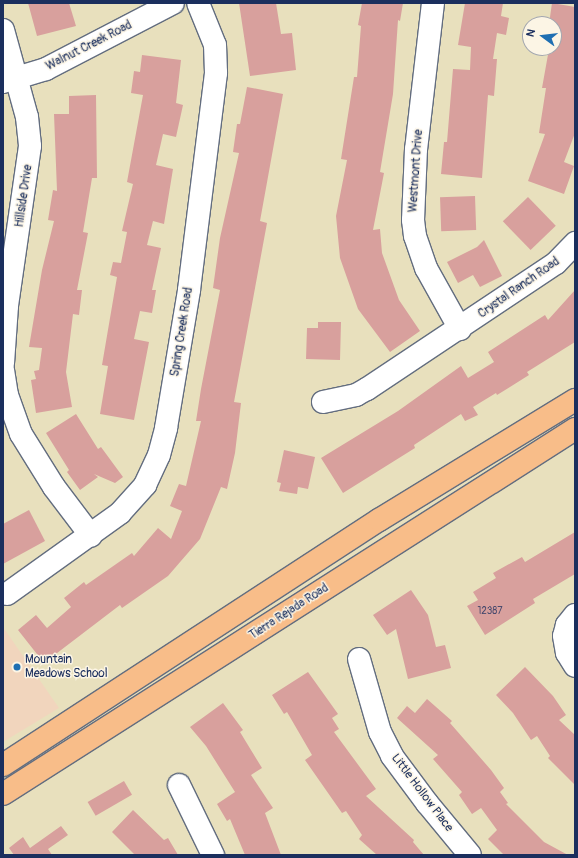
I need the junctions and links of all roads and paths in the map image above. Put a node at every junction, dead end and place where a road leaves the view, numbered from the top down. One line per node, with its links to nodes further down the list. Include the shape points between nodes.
1 (173, 3): 5 (street, Walnut Creek Road, via 46,68)
2 (198, 3): 13 (street, Spring Creek Road, via 215,45 216,73 189,290 166,428 159,455 133,500)
3 (433, 3): 7 (street, Westmont Drive, via 416,149 413,220 415,236 426,268)
4 (3, 30): 5 (street, Hillside Drive)
5 (9, 81): 8 (street, Hillside Drive, via 27,117 30,146 7,306)
6 (575, 243): 7 (street, Crystal Ranch Road, via 556,263)
7 (460, 329): 11 (street, via 368,389)
8 (3, 363)
9 (3, 370): 13 (street, via 9,402 21,434 54,487)
10 (575, 400): 18 (main road, via 379,520)
11 (324, 402)
12 (575, 429): 20 (main road, Tierra Rejada Road)
13 (91, 536): 14 (street, Spring Creek Road)
14 (7, 594)
15 (570, 623): 17 (street, via 564,647)
16 (359, 659): 22 (street, Little Hollow Place, via 380,732 392,756 427,804)
17 (575, 666)
18 (3, 765)
19 (179, 785): 21 (street)
20 (3, 794)
21 (213, 855)
22 (470, 855)

